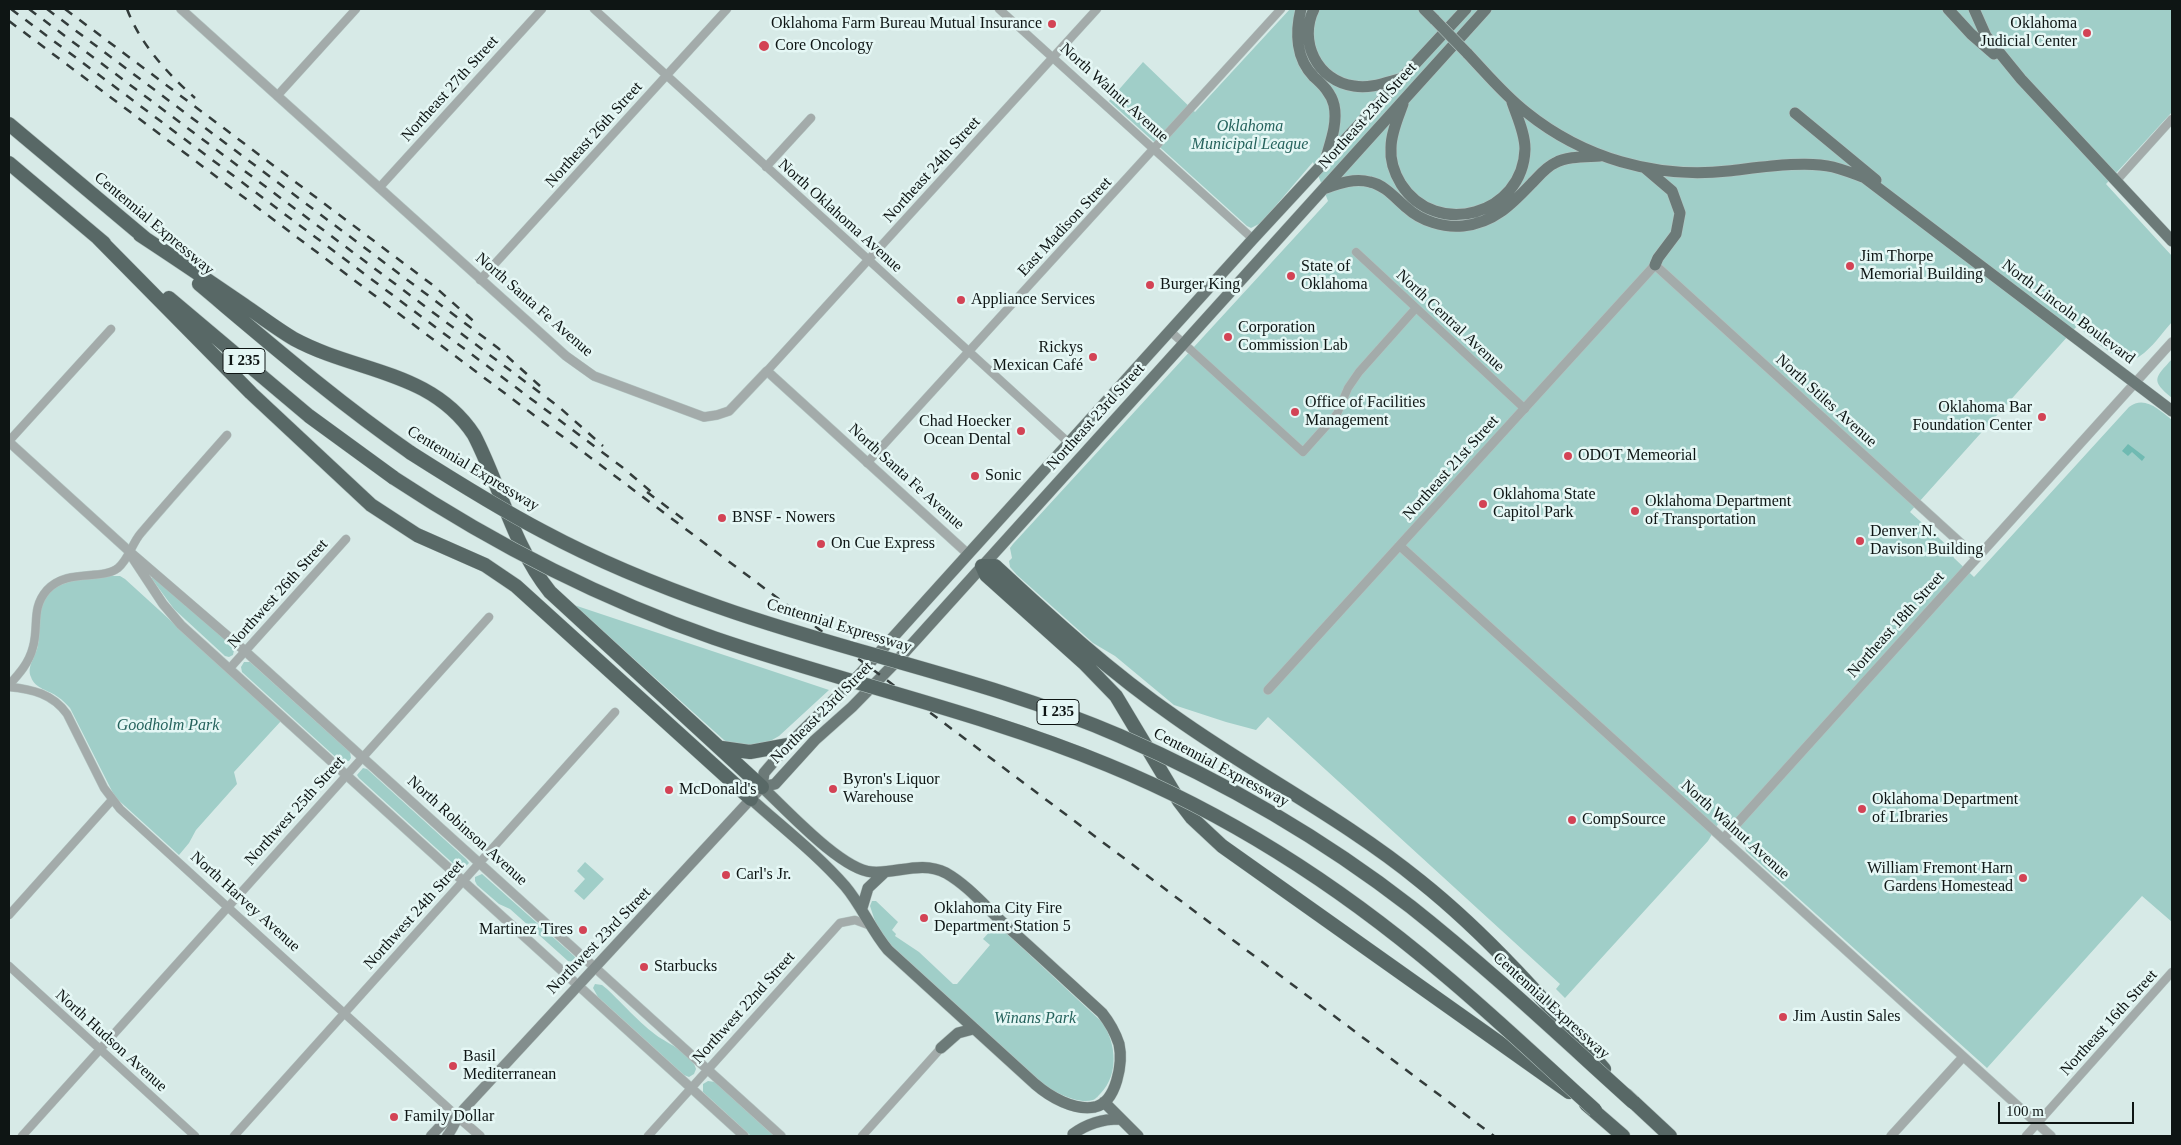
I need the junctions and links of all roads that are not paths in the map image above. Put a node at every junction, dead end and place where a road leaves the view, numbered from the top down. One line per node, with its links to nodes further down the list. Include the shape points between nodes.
1 (181, 9): 20 (street, North Santa Fe Avenue)
2 (356, 9): 20 (street)
3 (542, 9): 34 (street, Northeast 27th Street)
4 (594, 9): 17 (street, North Oklahoma Avenue)
5 (727, 9): 17 (street, Northeast 26th Street)
6 (999, 9): 16 (street, North Walnut Avenue)
7 (1097, 9): 16 (street, Northeast 24th Street)
8 (1281, 9): 27 (street, East Madison Street)
9 (1301, 9): 30 (main road, via 1297,33 1302,57 1334,103 1335,124)
10 (1314, 9): 18 (main road, via 1308,43 1314,58 1328,75 1346,84 1366,87)
11 (1424, 9): 22 (main road, North Lincoln Boulevard, bridge)
12 (1466, 9): 18 (main road, Northeast 23rd Street)
13 (1486, 9): 21 (main road, Northeast 23rd Street)
14 (1948, 9): 19 (main road)
15 (1974, 9): 19 (main road, via 1986,36)
16 (1052, 58): 27 (street, North Walnut Avenue); 42 (street, Northeast 24th Street)
17 (667, 76): 31 (street, North Oklahoma Avenue); 44 (street, Northeast 26th Street)
18 (1403, 78): 30 (main road, Northeast 23rd Street)
19 (2021, 78): 33 (main road)
20 (276, 96): 34 (street, North Santa Fe Avenue)
21 (1406, 98): 22 (main road, via 1391,148 1397,178 1423,206 1435,212 1461,215 1494,204 1503,198 1516,180 1525,149); 35 (main road, Northeast 23rd Street)
22 (1512, 100): 28 (main road, North Lincoln Boulevard, via 1550,130)
23 (1795, 113): 36 (main road, via 1871,174)
24 (811, 118): 31 (street)
25 (2172, 119): 33 (street)
26 (9, 124): 37 (highway, Centennial Expressway / I 235)
27 (1154, 150): 39 (street, North Walnut Avenue); 50 (street, East Madison Street)
28 (1602, 156): 32 (main road, North Lincoln Boulevard); 35 (main road, via 1554,163 1506,209 1485,221 1463,226 1440,224 1419,217 1386,190 1370,182 1354,181)
29 (9, 163): 38 (highway, I 235)
30 (1324, 163): 39 (main road, Northeast 23rd Street)
31 (766, 168): 42 (street, North Oklahoma Avenue)
32 (1645, 168): 36 (main road, North Lincoln Boulevard, via 1689,172 1832,166 1866,178); 43 (main road, via 1672,191 1680,212 1676,234)
33 (2116, 180): 40 (main road)
34 (378, 188): 44 (street, North Santa Fe Avenue)
35 (1324, 189): 49 (main road, Northeast 23rd Street)
36 (1903, 209): 52 (main road, North Lincoln Boulevard)
37 (140, 235): 72 (highway, via 293,338 332,356 419,385 449,405 477,440 516,534 541,580 566,608); 98 (highway, Centennial Expressway / I 235, bridge, via 361,419 474,493 545,533 619,568 721,608 1005,693 1069,716 1165,757 1248,799 1320,843 1408,906 1455,943)
38 (98, 238): 76 (highway, via 251,392 371,505 417,535 476,561 516,586); 99 (highway, I 235, bridge, via 309,416 394,478 474,529 523,555 585,586 714,638 1022,732 1111,766 1262,843 1381,924 1441,972)
39 (1253, 239): 47 (main road, Northeast 23rd Street)
40 (2172, 241)
41 (1356, 252): 45 (street, North Central Avenue)
42 (869, 260): 50 (street, North Oklahoma Avenue); 51 (street, Northeast 24th Street)
43 (1655, 265): 53 (street, Northeast 21st Street); 63 (street, North Stiles Avenue)
44 (480, 280): 51 (street, North Santa Fe Avenue, via 586,372 691,413 704,417 729,411)
45 (1416, 308): 49 (street, via 1358,372 1337,414 1303,452); 53 (street, North Central Avenue)
46 (111, 329): 56 (street)
47 (1170, 331): 49 (street); 57 (main road, Northeast 23rd Street)
48 (2172, 342): 52 (street, Northeast 18th Street)
49 (1184, 344): 64 (main road, Northeast 23rd Street)
50 (969, 352): 57 (street, North Oklahoma Avenue); 58 (street, East Madison Street)
51 (766, 371): 58 (street, North Santa Fe Avenue)
52 (2136, 383): 54 (main road, North Lincoln Boulevard); 63 (street, Northeast 18th Street)
53 (1525, 409): 60 (street, Northeast 21st Street)
54 (2172, 411)
55 (227, 436): 61 (street, via 139,535)
56 (9, 441): 61 (street, North Robinson Avenue)
57 (1069, 443): 62 (main road, Northeast 23rd Street)
58 (868, 464): 62 (street, North Santa Fe Avenue)
59 (346, 539): 66 (street, Northwest 26th Street)
60 (1400, 546): 69 (street, Northeast 21st Street); 78 (street, North Walnut Avenue)
61 (130, 552): 66 (street, North Robinson Avenue); 67 (street, North Robinson Avenue, via 163,604 181,625); 68 (street, via 113,570 62,579 48,589 36,609 35,641 30,656)
62 (968, 553): 64 (main road, North Santa Fe Avenue); 71 (main road, Northeast 23rd Street, via 858,676)
63 (1977, 558): 78 (street, Northeast 18th Street)
64 (982, 566): 75 (main road, Northeast 23rd Street, via 852,707 815,740 775,784); 98 (highway, bridge, via 995,566 1097,658 1175,718 1387,854 1483,938 1551,1008); 99 (highway, bridge, via 986,574 1116,696 1179,801 1222,846)
65 (489, 617): 73 (street, Northwest 25th Street)
66 (246, 651): 67 (street, Northwest 26th Street); 73 (street, North Robinson Avenue)
67 (230, 668): 74 (street, North Robinson Avenue)
68 (9, 686): 77 (street, North Harvey Avenue, via 38,692 59,703)
69 (1268, 690)
70 (615, 712): 79 (street, Northwest 24th Street)
71 (788, 745): 72 (highway, via 750,752); 75 (main road, Northeast 23rd Street, via 764,774)
72 (721, 748): 75 (highway)
73 (363, 757): 74 (street, Northwest 25th Street); 79 (street, North Robinson Avenue)
74 (347, 775): 81 (street, North Robinson Avenue); 82 (street, Northwest 25th Street)
75 (762, 787): 76 (main road, Northwest 23rd Street); 80 (main road, via 843,860 857,869)
76 (751, 798): 83 (main road, via 828,869); 87 (main road, Northwest 23rd Street)
77 (112, 800): 82 (street, North Harvey Avenue); 84 (street)
78 (1723, 839): 94 (street, North Walnut Avenue)
79 (480, 863): 81 (street, Northwest 24th Street); 87 (street, North Robinson Avenue)
80 (885, 872): 83 (main road, via 868,888); 97 (main road, via 927,868 944,872 957,880 1102,1013 1111,1024 1119,1046 1118,1079)
81 (464, 880): 89 (street, North Robinson Avenue); 90 (street, Northwest 24th Street)
82 (228, 907): 90 (street, North Harvey Avenue); 93 (street, Northwest 25th Street)
83 (862, 908): 85 (main road)
84 (9, 915)
85 (871, 926): 91 (main road, via 888,950); 95 (street, Northwest 22nd Street, via 855,920 840,923)
86 (9, 966): 93 (street, North Hudson Avenue)
87 (594, 967): 89 (main road, Northwest 23rd Street); 95 (street, North Robinson Avenue)
88 (2172, 972): 102 (street, Northeast 16th Street)
89 (578, 984): 96 (street, North Robinson Avenue); 100 (main road, Northwest 23rd Street)
90 (344, 1014): 100 (street, North Harvey Avenue); 106 (street, Northwest 24th Street)
91 (973, 1029): 92 (main road, via 958,1033); 97 (main road, via 1047,1094 1084,1108)
92 (941, 1048): 113 (street)
93 (100, 1049): 104 (street, Northwest 25th Street); 105 (street, North Hudson Avenue)
94 (1963, 1057): 102 (street, North Walnut Avenue); 117 (street)
95 (708, 1070): 96 (street, Northwest 22nd Street); 112 (street, North Robinson Avenue)
96 (691, 1088): 110 (street, Northwest 22nd Street); 111 (street, North Robinson Avenue)
97 (1104, 1102): 101 (main road)
98 (1633, 1102): 116 (highway, Centennial Expressway / I 235)
99 (1595, 1110): 115 (highway, I 235)
100 (457, 1116): 107 (main road, Northwest 23rd Street, via 446,1120); 108 (main road, Northwest 23rd Street, via 455,1127); 109 (street, North Harvey Avenue)
101 (1120, 1119): 103 (main road, via 1091,1123); 114 (main road)
102 (2037, 1124): 118 (street, Northeast 16th Street); 119 (street, North Walnut Avenue)
103 (1072, 1135)
104 (22, 1136)
105 (195, 1136)
106 (234, 1136)
107 (431, 1136)
108 (447, 1136)
109 (480, 1136)
110 (648, 1136)
111 (744, 1136)
112 (781, 1136)
113 (862, 1136)
114 (1138, 1136)
115 (1623, 1136)
116 (1670, 1136)
117 (1891, 1136)
118 (2026, 1136)
119 (2051, 1136)

